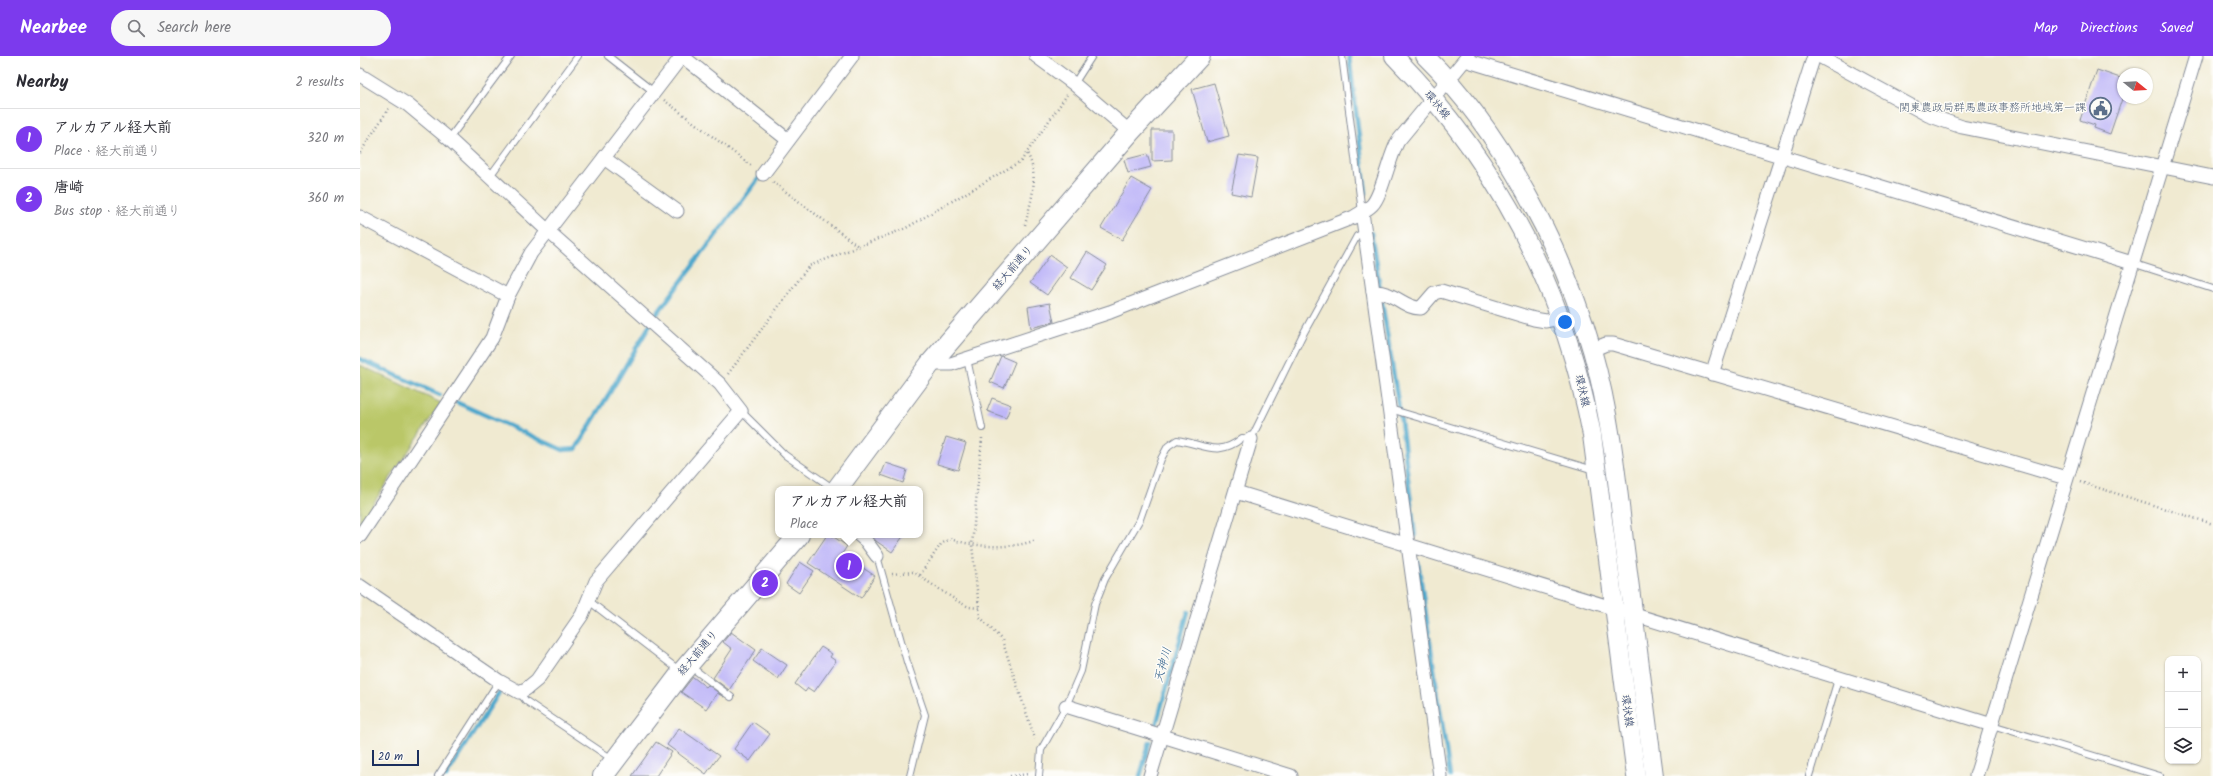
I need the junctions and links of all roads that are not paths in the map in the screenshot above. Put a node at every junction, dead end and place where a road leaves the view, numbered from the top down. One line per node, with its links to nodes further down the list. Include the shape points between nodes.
1 (511, 56): 22 (lane)
2 (578, 56): 28 (lane)
3 (608, 56): 19 (lane)
4 (682, 56): 19 (street); 23 (street)
5 (852, 56): 23 (street)
6 (1036, 56): 18 (street)
7 (1092, 56): 18 (lane)
8 (1342, 56): 31 (lane)
9 (1394, 56): 20 (street, 環状線)
10 (1425, 56): 17 (street, 環状線)
11 (1814, 56): 25 (street)
12 (1819, 56): 26 (street, via 1928,114 1962,127)
13 (1196, 57): 21 (main road, 経大前通り)
14 (2192, 57): 26 (street)
15 (1466, 58): 17 (street); 25 (street)
16 (360, 75): 22 (street, via 408,105)
17 (1447, 80): 20 (street); 40 (street, 環状線, via 1493,140 1536,213 1556,254)
18 (1074, 84): 21 (street)
19 (654, 92): 24 (street)
20 (1433, 98): 31 (street, via 1398,141 1391,153 1378,196 1372,205); 39 (street, 環状線, via 1476,152 1499,189 1536,256)
21 (1130, 132): 42 (main road, 経大前通り)
22 (449, 139): 28 (street)
23 (788, 140): 27 (street)
24 (604, 158): 30 (street); 33 (street)
25 (1782, 158): 35 (street); 43 (street)
26 (2162, 167): 29 (street); 35 (street)
27 (763, 174)
28 (490, 176): 33 (street)
29 (2213, 177)
30 (677, 211)
31 (1362, 212): 34 (street); 41 (street, via 1110,312)
32 (360, 217): 38 (street)
33 (547, 230): 38 (street); 45 (street, via 720,384)
34 (1364, 233): 37 (street); 47 (lane, via 1357,236 1302,336)
35 (2132, 263): 36 (lane); 49 (street)
36 (2213, 289)
37 (1373, 292): 39 (street, via 1385,292 1415,308 1421,308 1434,293 1441,291 1534,319); 44 (street)
38 (508, 296): 53 (street, via 492,338)
39 (1562, 318): 48 (street, 環状線, via 1585,398)
40 (1592, 350): 43 (street, via 1613,344); 61 (street, 環状線, via 1616,476)
41 (967, 359): 42 (street, via 943,365); 46 (lane)
42 (930, 364): 51 (main road, 経大前通り)
43 (1712, 374): 49 (street)
44 (1388, 408): 48 (lane); 56 (street)
45 (741, 411): 50 (lane, via 785,455); 59 (street, via 596,581 590,591)
46 (982, 428)
47 (1251, 439): 52 (street); 67 (lane, via 1242,438 1228,448 1217,450 1177,440 1168,446 1154,473 1140,519 1105,579 1095,604 1081,671)
48 (1597, 471): 60 (street, 環状線)
49 (2066, 478): 68 (street)
50 (830, 486)
51 (839, 486)
52 (1236, 492): 56 (street); 69 (street)
53 (360, 536)
54 (796, 538): 62 (main road, 経大前通り)
55 (862, 538): 57 (street)
56 (1408, 546): 60 (street); 76 (street)
57 (877, 556): 73 (lane, via 925,715)
58 (360, 586): 64 (street)
59 (589, 601): 62 (lane); 65 (street, via 537,680)
60 (1613, 610): 61 (street); 77 (street, 環状線)
61 (1634, 616): 63 (street); 78 (street, 環状線)
62 (685, 669): 66 (lane); 70 (main road, 経大前通り)
63 (1838, 676): 68 (street); 79 (lane)
64 (499, 681): 65 (street); 72 (lane)
65 (519, 692): 70 (lane, via 526,701)
66 (731, 697)
67 (1066, 706): 69 (street); 71 (lane, via 1041,750)
68 (1992, 725): 80 (street); 81 (lane)
69 (1162, 736): 74 (street); 75 (street)
70 (609, 768)
71 (1039, 774)
72 (438, 776)
73 (910, 776)
74 (1150, 776)
75 (1291, 776)
76 (1440, 776)
77 (1636, 776)
78 (1654, 776)
79 (1809, 776)
80 (1976, 776)
81 (2160, 776)

